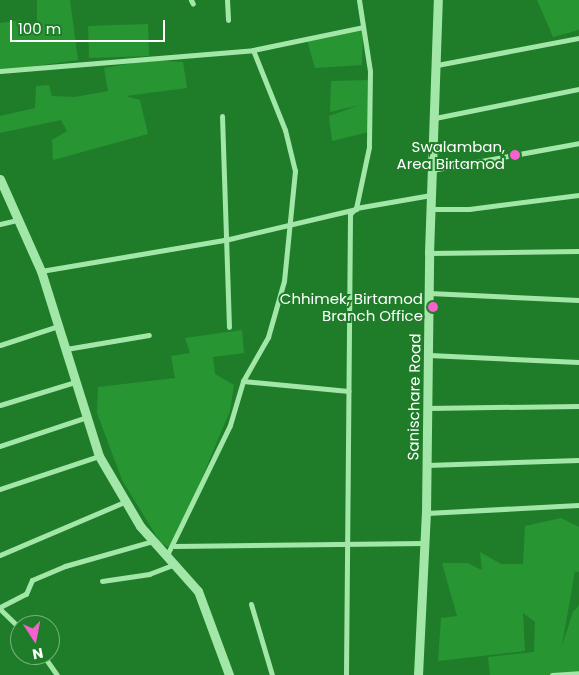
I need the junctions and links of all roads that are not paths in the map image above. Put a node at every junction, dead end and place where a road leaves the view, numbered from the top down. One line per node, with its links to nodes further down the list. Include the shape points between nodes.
1 (227, 0): 4 (street)
2 (359, 0): 5 (street)
3 (438, 0): 8 (street, Sanischare Road)
4 (228, 20)
5 (363, 27): 7 (street); 18 (street, via 370,70 369,147)
6 (579, 38): 8 (street)
7 (253, 50): 9 (street); 22 (street, via 292,157 293,208)
8 (437, 65): 12 (street, Sanischare Road)
9 (0, 71)
10 (579, 89): 12 (street)
11 (222, 116): 23 (street)
12 (435, 118): 14 (street, Sanischare Road)
13 (579, 144): 14 (street)
14 (431, 170): 17 (street, Sanischare Road)
15 (0, 180): 20 (street)
16 (579, 194): 19 (street, via 469,209)
17 (432, 195): 18 (street); 19 (street, Sanischare Road)
18 (356, 208): 22 (street); 38 (street, via 350,214)
19 (431, 209): 25 (street, Sanischare Road)
20 (17, 220): 21 (street); 26 (street)
21 (0, 224)
22 (287, 227): 23 (street); 36 (street, via 284,280 275,321)
23 (225, 240): 26 (street); 30 (street)
24 (579, 251): 25 (street)
25 (429, 253): 27 (street, Sanischare Road)
26 (41, 271): 29 (street)
27 (429, 293): 28 (street); 34 (street, Sanischare Road)
28 (579, 300)
29 (58, 326): 32 (street); 33 (street)
30 (229, 327)
31 (149, 335): 33 (street)
32 (0, 345)
33 (66, 349): 37 (street)
34 (429, 355): 35 (street); 41 (street, Sanischare Road)
35 (579, 362)
36 (243, 381): 38 (street); 54 (street, via 230,424)
37 (75, 382): 39 (street); 42 (street)
38 (349, 391): 53 (street)
39 (0, 405)
40 (579, 406): 41 (street)
41 (426, 408): 46 (street, Sanischare Road)
42 (84, 418): 43 (street); 44 (street)
43 (0, 446)
44 (99, 456): 47 (street); 48 (street)
45 (579, 460): 46 (street)
46 (427, 465): 50 (street, Sanischare Road)
47 (0, 489)
48 (124, 502): 51 (street); 55 (street)
49 (579, 505): 50 (street)
50 (426, 513): 52 (street, Sanischare Road)
51 (154, 541): 56 (street); 60 (street, via 64,566 32,580 26,594)
52 (424, 543): 53 (street); 66 (street, Sanischare Road)
53 (350, 545): 54 (street); 65 (street)
54 (174, 546): 56 (street)
55 (0, 555)
56 (167, 556): 57 (street)
57 (175, 564): 58 (street, via 150,574); 63 (street, via 206,604)
58 (102, 581)
59 (251, 604): 64 (street)
60 (0, 608): 61 (street)
61 (10, 618)
62 (579, 673): 67 (street)
63 (229, 675)
64 (272, 675)
65 (346, 675)
66 (418, 675)
67 (552, 675)

